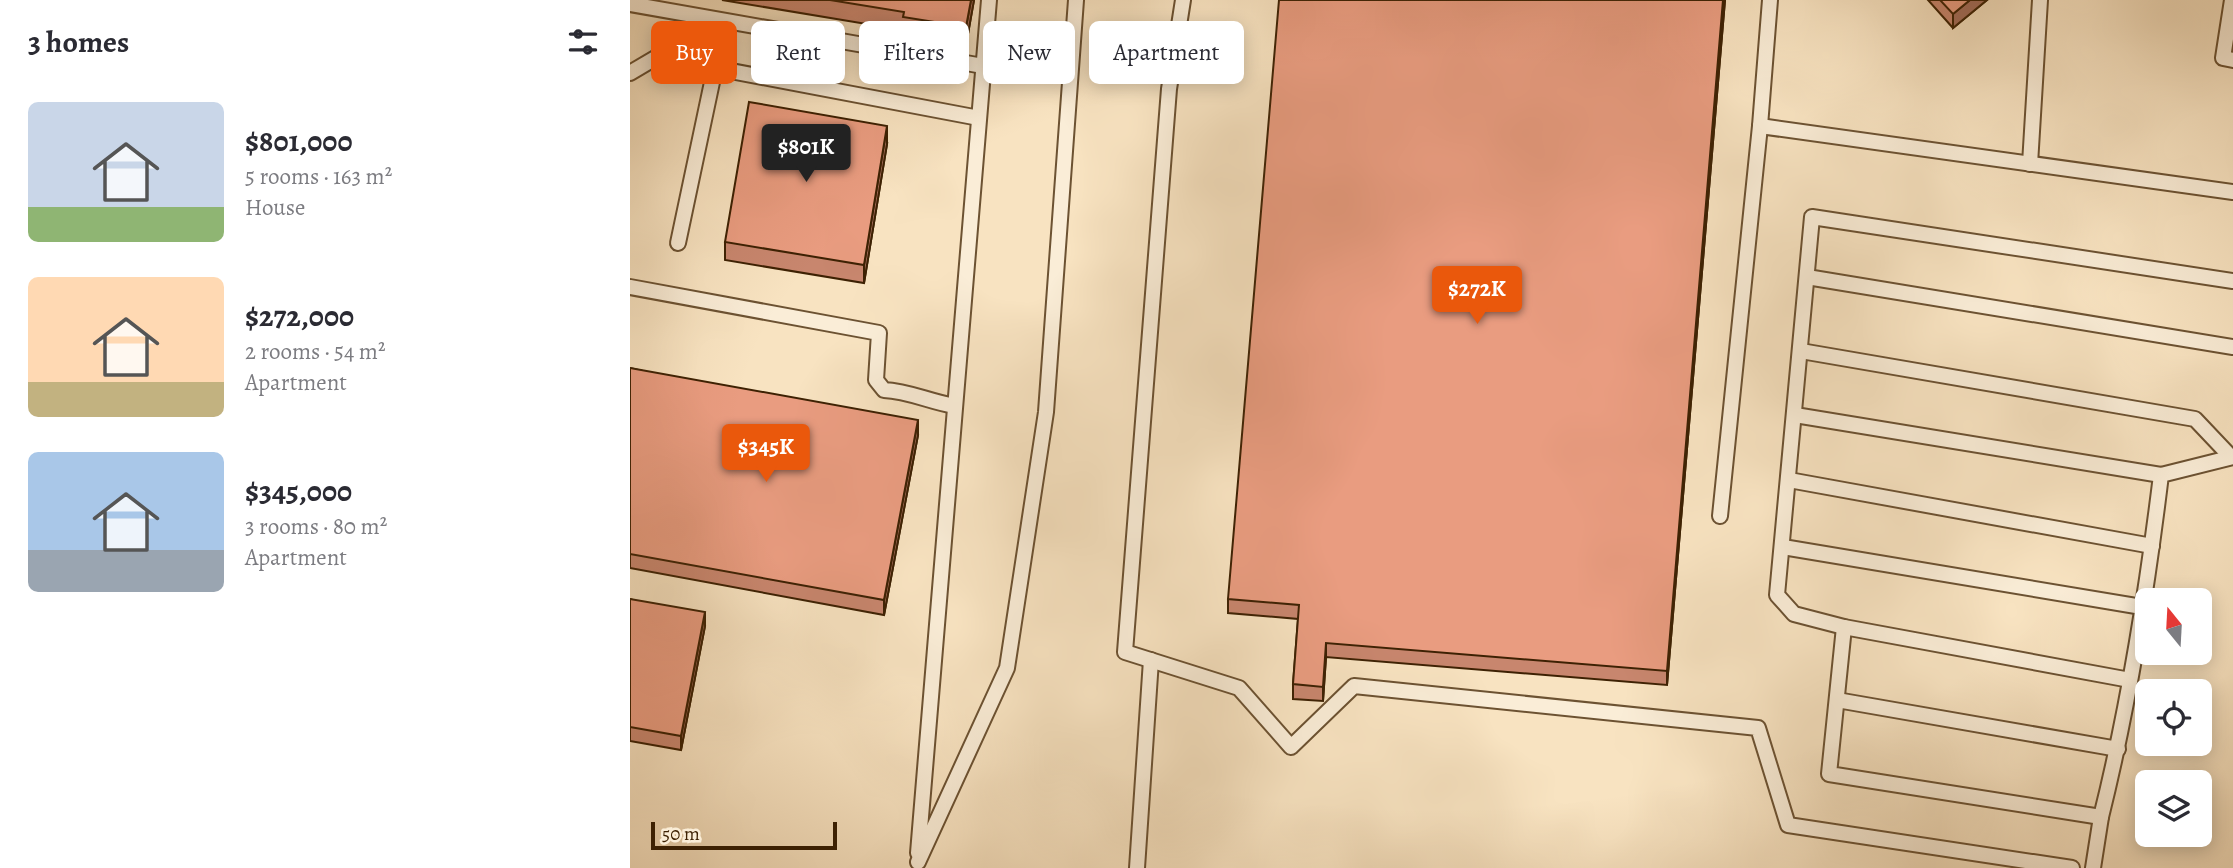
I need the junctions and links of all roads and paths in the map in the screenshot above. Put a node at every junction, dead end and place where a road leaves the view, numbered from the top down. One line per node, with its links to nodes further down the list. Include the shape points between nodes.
1 (989, 0): 8 (lane)
2 (1076, 0): 42 (lane, via 1046,412 1007,668)
3 (1183, 0): 37 (lane, via 1170,89 1125,653)
4 (1770, 0): 16 (lane)
5 (2040, 0): 17 (lane)
6 (2232, 0): 9 (lane, via 2223,58)
7 (630, 4): 11 (lane)
8 (987, 21)
9 (2233, 60)
10 (651, 61): 13 (lane)
11 (983, 66): 15 (lane)
12 (737, 72): 15 (lane)
13 (630, 73)
14 (712, 84): 19 (lane)
15 (979, 118): 25 (lane)
16 (1760, 126): 17 (lane); 30 (lane)
17 (2030, 164): 18 (lane)
18 (2233, 192)
19 (678, 243)
20 (1807, 277): 21 (lane, via 1812,217); 23 (lane); 24 (lane)
21 (2233, 281)
22 (630, 287): 25 (lane, via 879,333 876,380 884,390)
23 (2233, 347)
24 (1801, 351): 26 (lane); 27 (lane, via 2195,419)
25 (955, 406): 42 (lane)
26 (1795, 415): 28 (lane); 29 (lane)
27 (2232, 452): 28 (lane)
28 (2161, 475): 31 (lane)
29 (1789, 480): 31 (lane); 32 (lane)
30 (1720, 516)
31 (2152, 545): 33 (lane)
32 (1783, 547): 34 (lane); 35 (lane, via 1777,595 1794,614)
33 (2145, 588)
34 (2135, 606)
35 (1844, 628): 38 (lane); 39 (lane)
36 (2135, 650): 38 (lane)
37 (1151, 660): 43 (lane); 44 (lane, via 1240,688 1291,747 1354,686 1758,728 1788,825)
38 (2130, 680): 40 (lane)
39 (1837, 700): 40 (lane); 41 (lane, via 1829,774)
40 (2118, 749): 41 (lane)
41 (2101, 817): 45 (lane)
42 (917, 865)
43 (1137, 868)
44 (2072, 868)
45 (2093, 868)

